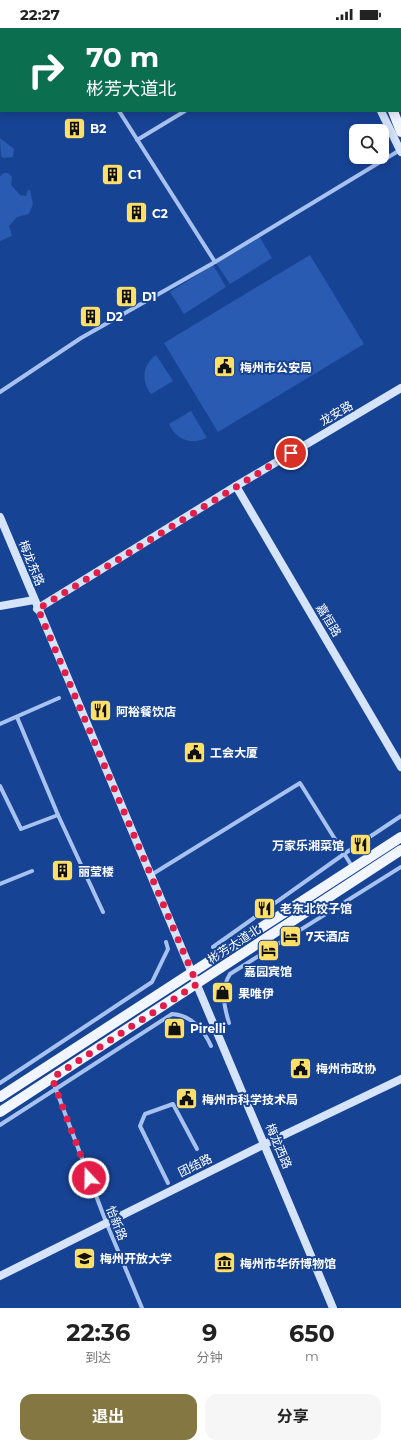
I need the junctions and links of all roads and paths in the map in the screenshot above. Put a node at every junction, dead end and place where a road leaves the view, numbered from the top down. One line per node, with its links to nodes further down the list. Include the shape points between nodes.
1 (120, 112): 6 (street)
2 (183, 112): 6 (street)
3 (381, 112): 7 (street)
4 (396, 114): 5 (main road)
5 (401, 132)
6 (137, 140): 8 (street)
7 (400, 151): 8 (street)
8 (215, 262): 10 (street, via 81,338)
9 (401, 388): 11 (street, 龙安路)
10 (0, 392)
11 (236, 486): 15 (street, 龙安路); 19 (street, 嘉恒路)
12 (0, 517): 13 (street, 梅龙东路)
13 (34, 600): 14 (street); 15 (street, 梅龙东路)
14 (0, 606)
15 (38, 609): 29 (street, 梅龙东路)
16 (58, 698): 17 (street)
17 (17, 717): 18 (street); 21 (street)
18 (0, 724)
19 (401, 767)
20 (0, 786): 21 (street, via 20,830)
21 (58, 815): 31 (street)
22 (401, 816): 25 (street)
23 (401, 837): 27 (main road, 彬芳大道北)
24 (401, 850): 35 (main road, 彬芳大道北)
25 (344, 854): 27 (street); 29 (street, via 300,783); 33 (street)
26 (401, 867): 36 (street, via 230,974 224,984 224,1005)
27 (353, 868): 34 (main road, 彬芳大道北)
28 (32, 871): 30 (street)
29 (150, 875): 34 (street, 梅龙东路)
30 (0, 884)
31 (103, 912)
32 (166, 942): 40 (street, via 168,949 152,982)
33 (213, 948)
34 (192, 972): 35 (street, 梅龙西路); 42 (main road, 彬芳大道北)
35 (197, 984): 38 (main road, 彬芳大道北); 45 (street, 梅龙西路)
36 (229, 1023)
37 (211, 1046): 41 (street, via 199,1027 182,1014 172,1014)
38 (52, 1078): 41 (street, 怡新路); 43 (main road, 彬芳大道北)
39 (401, 1079): 45 (street, 团结路)
40 (0, 1083)
41 (56, 1088): 44 (street); 48 (street, 怡新路)
42 (0, 1096)
43 (0, 1112)
44 (0, 1125)
45 (265, 1144): 48 (street, 团结路); 51 (street, 梅龙西路)
46 (197, 1149): 47 (street, via 173,1104 145,1114 140,1126)
47 (168, 1183)
48 (106, 1222): 49 (street, 团结路); 50 (street, 怡新路)
49 (0, 1276)
50 (142, 1308)
51 (333, 1308)

